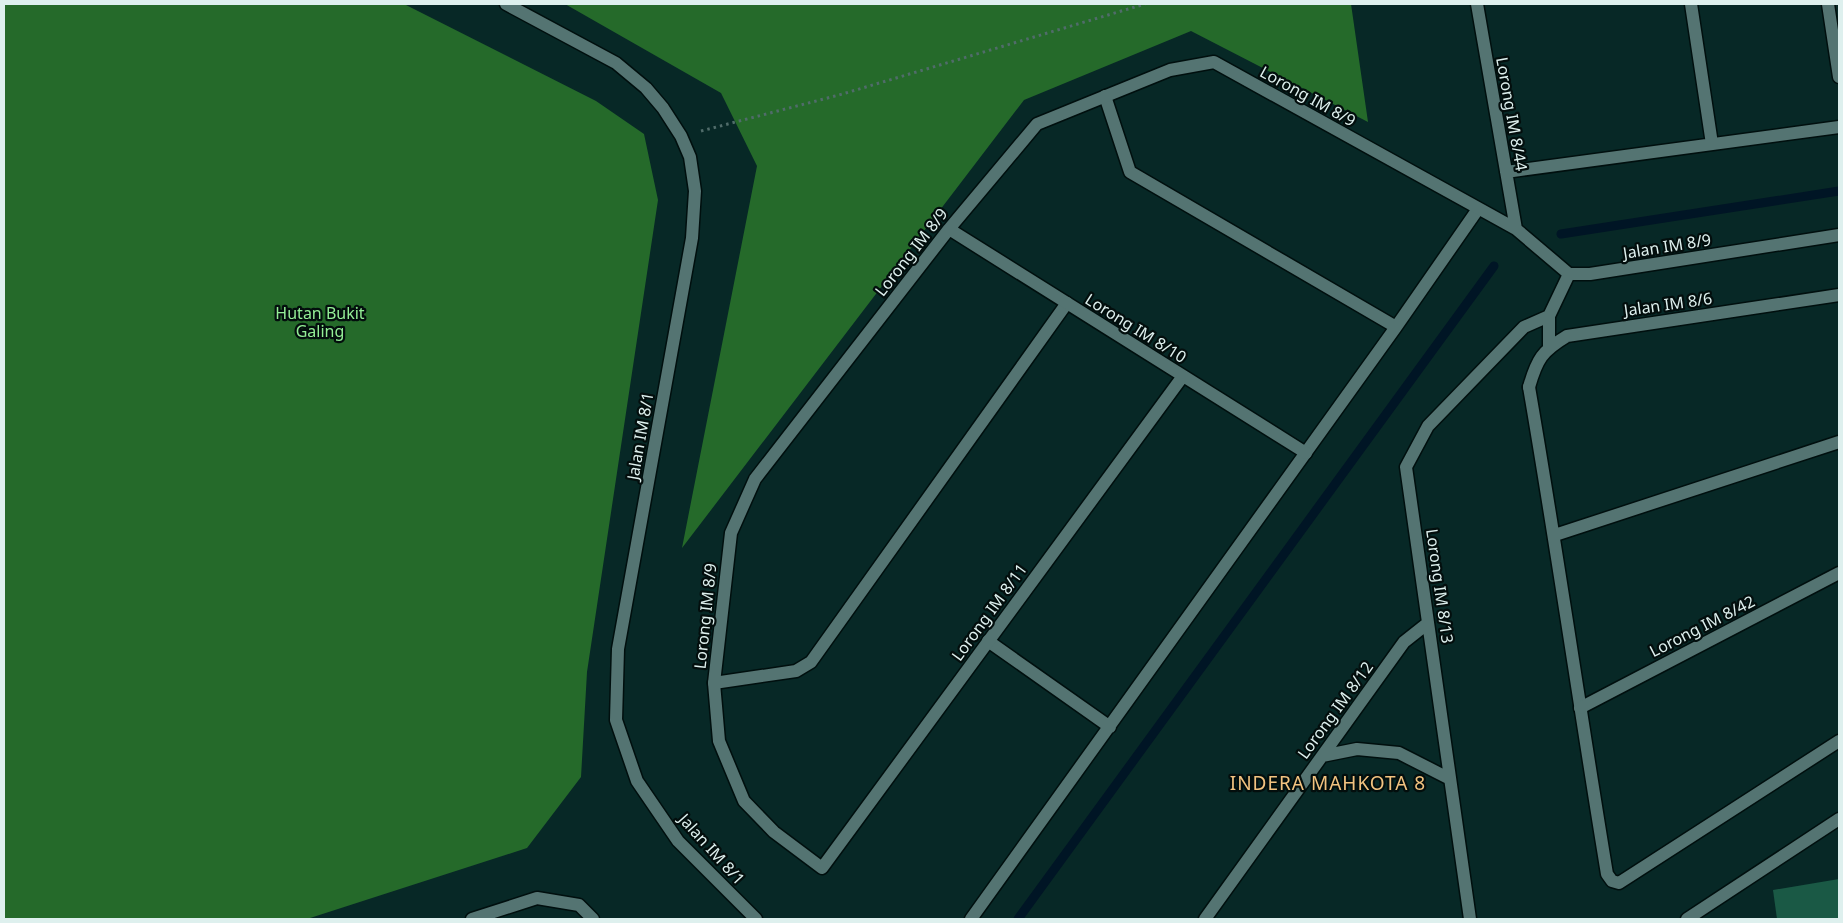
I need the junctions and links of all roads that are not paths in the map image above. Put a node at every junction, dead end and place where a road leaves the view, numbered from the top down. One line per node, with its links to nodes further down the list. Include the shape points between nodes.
1 (506, 4): 37 (street, Jalan IM 8/1, via 616,63 646,88 663,108 690,157 695,191 692,238 618,649 616,720 637,781 678,841)
2 (1477, 4): 9 (street, Lorong IM 8/44)
3 (1691, 4): 8 (street)
4 (1828, 4): 5 (street)
5 (1839, 77)
6 (1105, 96): 10 (street, Lorong IM 8/9, via 1170,70 1214,62); 11 (street, Lorong IM 8/9, via 1037,124); 18 (street, via 1130,172)
7 (1839, 127): 8 (street)
8 (1712, 144): 9 (street)
9 (1506, 172): 12 (street, Lorong IM 8/44)
10 (1478, 209): 12 (street, Lorong IM 8/9); 18 (street)
11 (949, 229): 16 (street, Lorong IM 8/10); 27 (street, Lorong IM 8/9, via 755,479 730,533)
12 (1516, 229): 14 (street)
13 (1839, 235): 14 (street, Jalan IM 8/9, via 1590,274)
14 (1569, 274): 17 (street)
15 (1839, 295): 19 (street, Jalan IM 8/6, via 1567,336)
16 (1067, 303): 20 (street, Lorong IM 8/10); 27 (street, via 811,662 796,671)
17 (1549, 316): 19 (street); 25 (street, Lorong IM 8/13, via 1524,327 1428,426 1406,467)
18 (1396, 327): 22 (street)
19 (1549, 346): 23 (street, Jalan IM 8/6, via 1535,366 1529,386)
20 (1183, 376): 22 (street, Lorong IM 8/10); 26 (street, Lorong IM 8/11)
21 (1839, 442): 23 (street)
22 (1306, 453): 29 (street)
23 (1555, 535): 28 (street)
24 (1839, 573): 28 (street, Lorong IM 8/42)
25 (1428, 623): 31 (street, Lorong IM 8/12, via 1404,642); 32 (street, Lorong IM 8/13)
26 (988, 641): 29 (street); 34 (street, Lorong IM 8/11)
27 (714, 683): 34 (street, Lorong IM 8/9, via 720,741 744,800 774,832)
28 (1580, 708): 30 (street, via 1607,874 1612,882 1619,883)
29 (1110, 727): 38 (street)
30 (1839, 741)
31 (1322, 756): 32 (street, via 1357,749 1399,753); 39 (street, Lorong IM 8/12)
32 (1450, 779): 40 (street, Lorong IM 8/13)
33 (1839, 819): 41 (street)
34 (822, 868)
35 (472, 919): 36 (street, via 537,898 579,905)
36 (593, 919)
37 (756, 919)
38 (972, 919)
39 (1205, 919)
40 (1470, 919)
41 (1688, 919)

